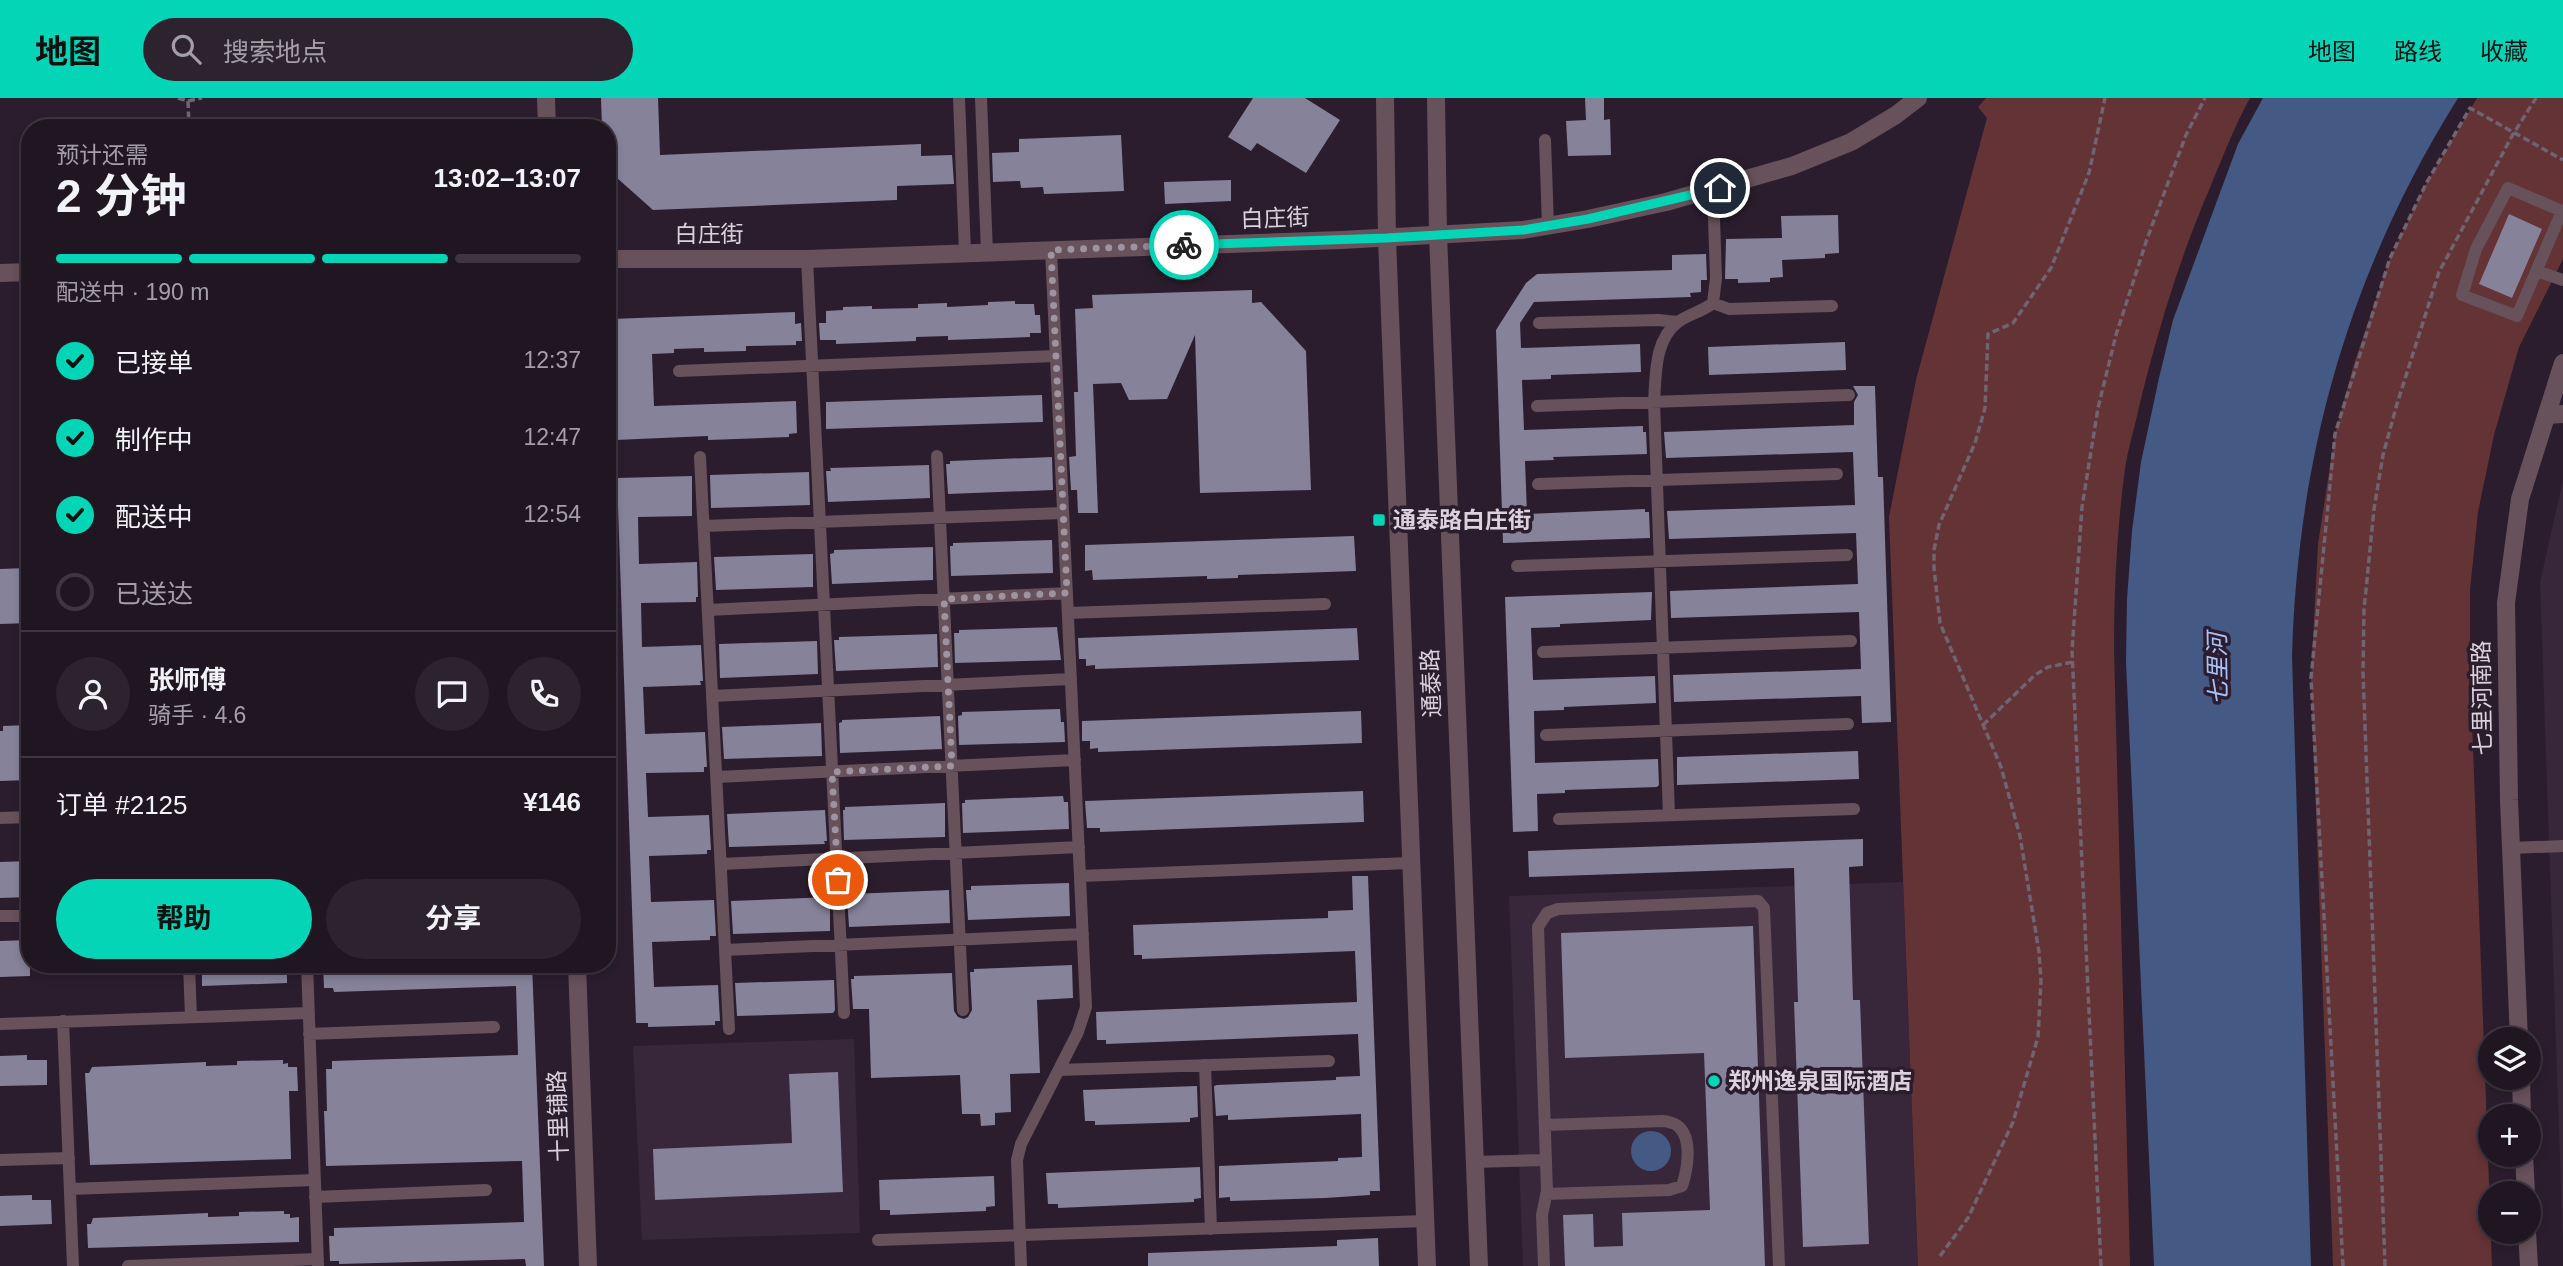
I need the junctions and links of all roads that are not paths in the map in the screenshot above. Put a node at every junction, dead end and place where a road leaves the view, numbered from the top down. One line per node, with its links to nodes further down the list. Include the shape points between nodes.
1 (546, 98): 7 (street)
2 (959, 98): 14 (lane)
3 (981, 98): 15 (lane)
4 (1385, 98): 12 (street, 通泰路)
5 (1436, 98): 11 (street, 通泰路)
6 (1918, 98): 9 (street, 白庄街, via 1851,142 1792,166)
7 (547, 119)
8 (1545, 140): 10 (lane)
9 (1713, 189): 10 (street, 白庄街); 22 (lane)
10 (1548, 226): 11 (street, 白庄街)
11 (1438, 234): 12 (street, 白庄街); 105 (street, 通泰路)
12 (1387, 238): 13 (street, 白庄街); 76 (street, 通泰路)
13 (1051, 250): 15 (street, 白庄街); 26 (lane)
14 (965, 253): 15 (street, 白庄街); 17 (street, 白庄街)
15 (987, 253)
16 (616, 259): 17 (street, 白庄街)
17 (807, 259): 28 (lane)
18 (2537, 271): 18 (lane, via 2563,211 2508,188 2476,249 2462,296 2517,316); 21 (lane)
19 (21, 272): 20 (street)
20 (0, 273)
21 (2563, 280)
22 (1713, 303): 23 (lane, via 1729,309); 24 (lane)
23 (1832, 306)
24 (1678, 322): 25 (lane); 31 (lane, via 1664,338)
25 (1538, 323)
26 (1056, 356): 28 (lane); 39 (lane)
27 (2563, 363): 33 (street, 七里河南路)
28 (812, 366): 29 (lane); 41 (lane)
29 (679, 371)
30 (1849, 395): 31 (lane)
31 (1654, 402): 32 (lane); 37 (lane)
32 (1537, 406)
33 (2555, 414): 73 (street, 七里河南路, via 2520,499 2505,603)
34 (937, 456): 40 (lane)
35 (701, 457): 42 (lane)
36 (1837, 474): 37 (lane)
37 (1657, 480): 38 (lane); 44 (lane)
38 (1538, 484)
39 (1063, 513): 40 (lane); 46 (lane)
40 (940, 517): 41 (lane); 47 (lane)
41 (820, 522): 42 (lane); 49 (lane)
42 (704, 526): 50 (lane)
43 (1847, 555): 44 (lane)
44 (1660, 561): 45 (lane); 53 (lane)
45 (1517, 566)
46 (1067, 593): 47 (lane); 51 (lane)
47 (944, 599): 49 (lane); 56 (lane)
48 (1325, 604): 51 (lane)
49 (824, 605): 50 (lane); 57 (lane)
50 (708, 610): 58 (lane)
51 (1068, 613): 55 (lane)
52 (1851, 641): 53 (lane)
53 (1663, 648): 54 (lane); 60 (lane)
54 (1543, 652)
55 (1071, 679): 56 (lane); 62 (lane)
56 (948, 685): 57 (lane); 63 (lane)
57 (828, 690): 58 (lane); 64 (lane)
58 (712, 696): 65 (lane)
59 (1848, 724): 60 (lane)
60 (1666, 731): 61 (lane); 67 (lane)
61 (1546, 735)
62 (1075, 760): 63 (lane); 72 (lane)
63 (952, 766): 64 (lane); 74 (lane)
64 (832, 772): 65 (lane); 75 (lane)
65 (717, 777): 77 (lane)
66 (1854, 809): 67 (lane)
67 (1669, 816): 70 (lane)
68 (21, 817): 69 (lane)
69 (0, 818)
70 (1559, 819)
71 (2563, 846): 73 (lane)
72 (1079, 847): 74 (lane); 78 (lane)
73 (2511, 848): 95 (street, 七里河南路)
74 (956, 853): 75 (lane); 82 (lane)
75 (836, 859): 77 (lane); 83 (lane)
76 (1410, 863): 78 (lane); 111 (street, 通泰路)
77 (721, 864): 84 (lane)
78 (1080, 876): 81 (lane)
79 (0, 916): 80 (lane)
80 (21, 916)
81 (1083, 933): 82 (lane); 100 (lane, via 1087,1007)
82 (960, 939): 83 (lane); 88 (lane)
83 (841, 945): 84 (lane); 90 (lane)
84 (725, 950): 96 (lane)
85 (189, 973): 91 (lane)
86 (307, 973): 89 (lane)
87 (578, 973): 119 (street, 十里铺路)
88 (963, 1010)
89 (309, 1013): 91 (lane); 97 (lane)
90 (844, 1013)
91 (191, 1017): 92 (lane)
92 (63, 1021): 93 (lane); 102 (lane)
93 (0, 1024)
94 (494, 1027): 97 (lane)
95 (2518, 1027)
96 (729, 1029)
97 (309, 1034): 106 (lane)
98 (1329, 1060): 99 (lane)
99 (1205, 1065): 100 (lane); 112 (lane)
100 (1059, 1070): 113 (lane, via 1017,1160)
101 (1545, 1125): 104 (lane); 109 (lane, via 1664,1121 1678,1126 1686,1137 1687,1172 1682,1186 1669,1190); 124 (lane, via 1538,927 1547,914 1558,909 1758,901 1764,908)
102 (69, 1158): 103 (lane); 107 (lane)
103 (0, 1160)
104 (1546, 1160): 105 (lane); 109 (lane)
105 (1474, 1162): 122 (street, 通泰路)
106 (315, 1180): 107 (lane); 110 (lane)
107 (70, 1189): 117 (lane)
108 (486, 1191): 110 (lane)
109 (1546, 1194): 123 (lane)
110 (315, 1197): 116 (lane)
111 (1425, 1222): 112 (lane); 121 (street, 通泰路)
112 (1211, 1229): 113 (lane)
113 (1020, 1235): 114 (lane); 120 (lane)
114 (878, 1240)
115 (2528, 1244): 125 (street)
116 (318, 1262): 118 (lane)
117 (73, 1266)
118 (128, 1266)
119 (588, 1266)
120 (1021, 1266)
121 (1427, 1266)
122 (1479, 1266)
123 (1544, 1266)
124 (1779, 1266)
125 (2529, 1266)

